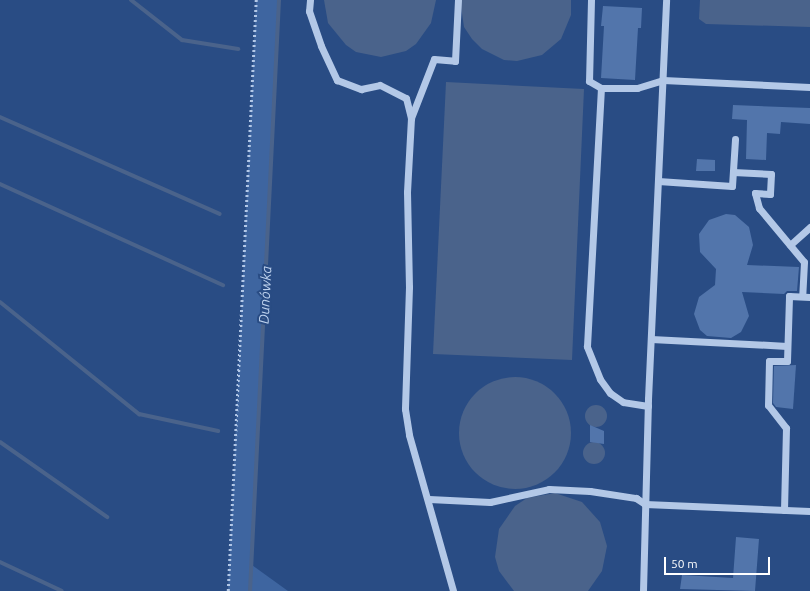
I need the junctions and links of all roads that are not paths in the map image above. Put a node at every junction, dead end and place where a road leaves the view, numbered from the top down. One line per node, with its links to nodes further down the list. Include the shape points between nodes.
1 (310, 0): 8 (lane, via 309,11 321,46 337,80 361,89 380,85 406,98)
2 (458, 0): 8 (lane, via 455,60 434,59)
3 (591, 0): 7 (lane, via 589,81)
4 (666, 0): 5 (lane)
5 (663, 80): 6 (lane); 7 (lane, via 637,88); 11 (lane)
6 (810, 87)
7 (601, 88): 17 (lane, via 587,346 600,379 610,393 623,402)
8 (411, 118): 18 (lane, via 407,192 409,287 405,409 409,435)
9 (735, 139): 10 (lane)
10 (733, 172): 11 (lane, via 732,186); 13 (lane, via 771,174 770,194 755,193 759,208)
11 (658, 181): 15 (lane)
12 (810, 228): 13 (lane)
13 (790, 245): 14 (lane, via 804,262)
14 (806, 296): 16 (lane, via 789,296)
15 (651, 339): 16 (lane); 17 (lane)
16 (787, 346): 20 (lane, via 787,361 769,361 768,405 786,428)
17 (648, 406): 19 (lane)
18 (429, 499): 19 (lane, via 490,502 549,489 590,491 636,498); 22 (lane)
19 (645, 504): 20 (lane); 23 (lane)
20 (784, 510): 21 (lane)
21 (810, 511)
22 (454, 591)
23 (643, 591)

